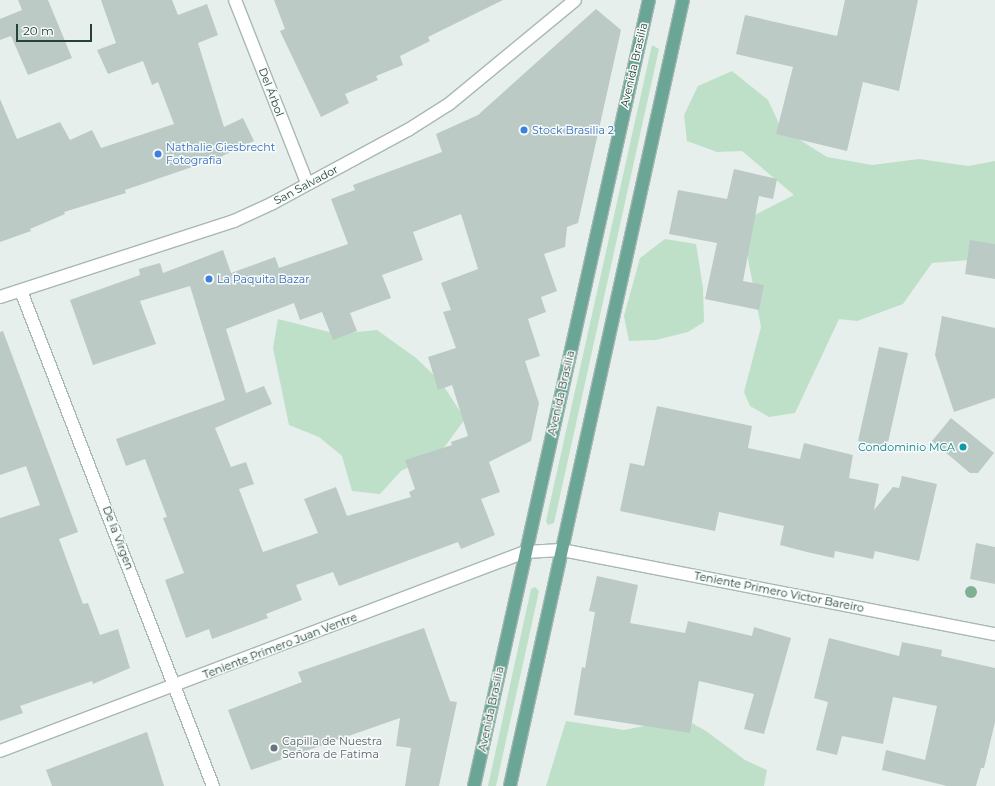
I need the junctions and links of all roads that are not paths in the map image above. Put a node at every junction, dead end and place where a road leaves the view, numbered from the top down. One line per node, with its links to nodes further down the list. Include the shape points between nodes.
1 (235, 0): 5 (street, Del Árbol)
2 (574, 0): 5 (street, San Salvador, via 450,104 401,134)
3 (649, 0): 9 (main road, Avenida Brasilia)
4 (683, 0): 8 (main road)
5 (307, 183): 6 (street, San Salvador, via 234,221)
6 (21, 291): 7 (street, San Salvador); 11 (street, De la Virgen)
7 (0, 297)
8 (562, 550): 9 (street, Teniente Primero Juan Ventre); 10 (street, Teniente Primero Victor Bareiro); 15 (main road)
9 (525, 552): 11 (street, Teniente Primero Juan Ventre); 14 (main road, Avenida Brasilia)
10 (995, 634)
11 (176, 686): 12 (street, Teniente Primero Juan Ventre); 13 (street, De la Virgen)
12 (0, 751)
13 (213, 786)
14 (474, 786)
15 (510, 786)

